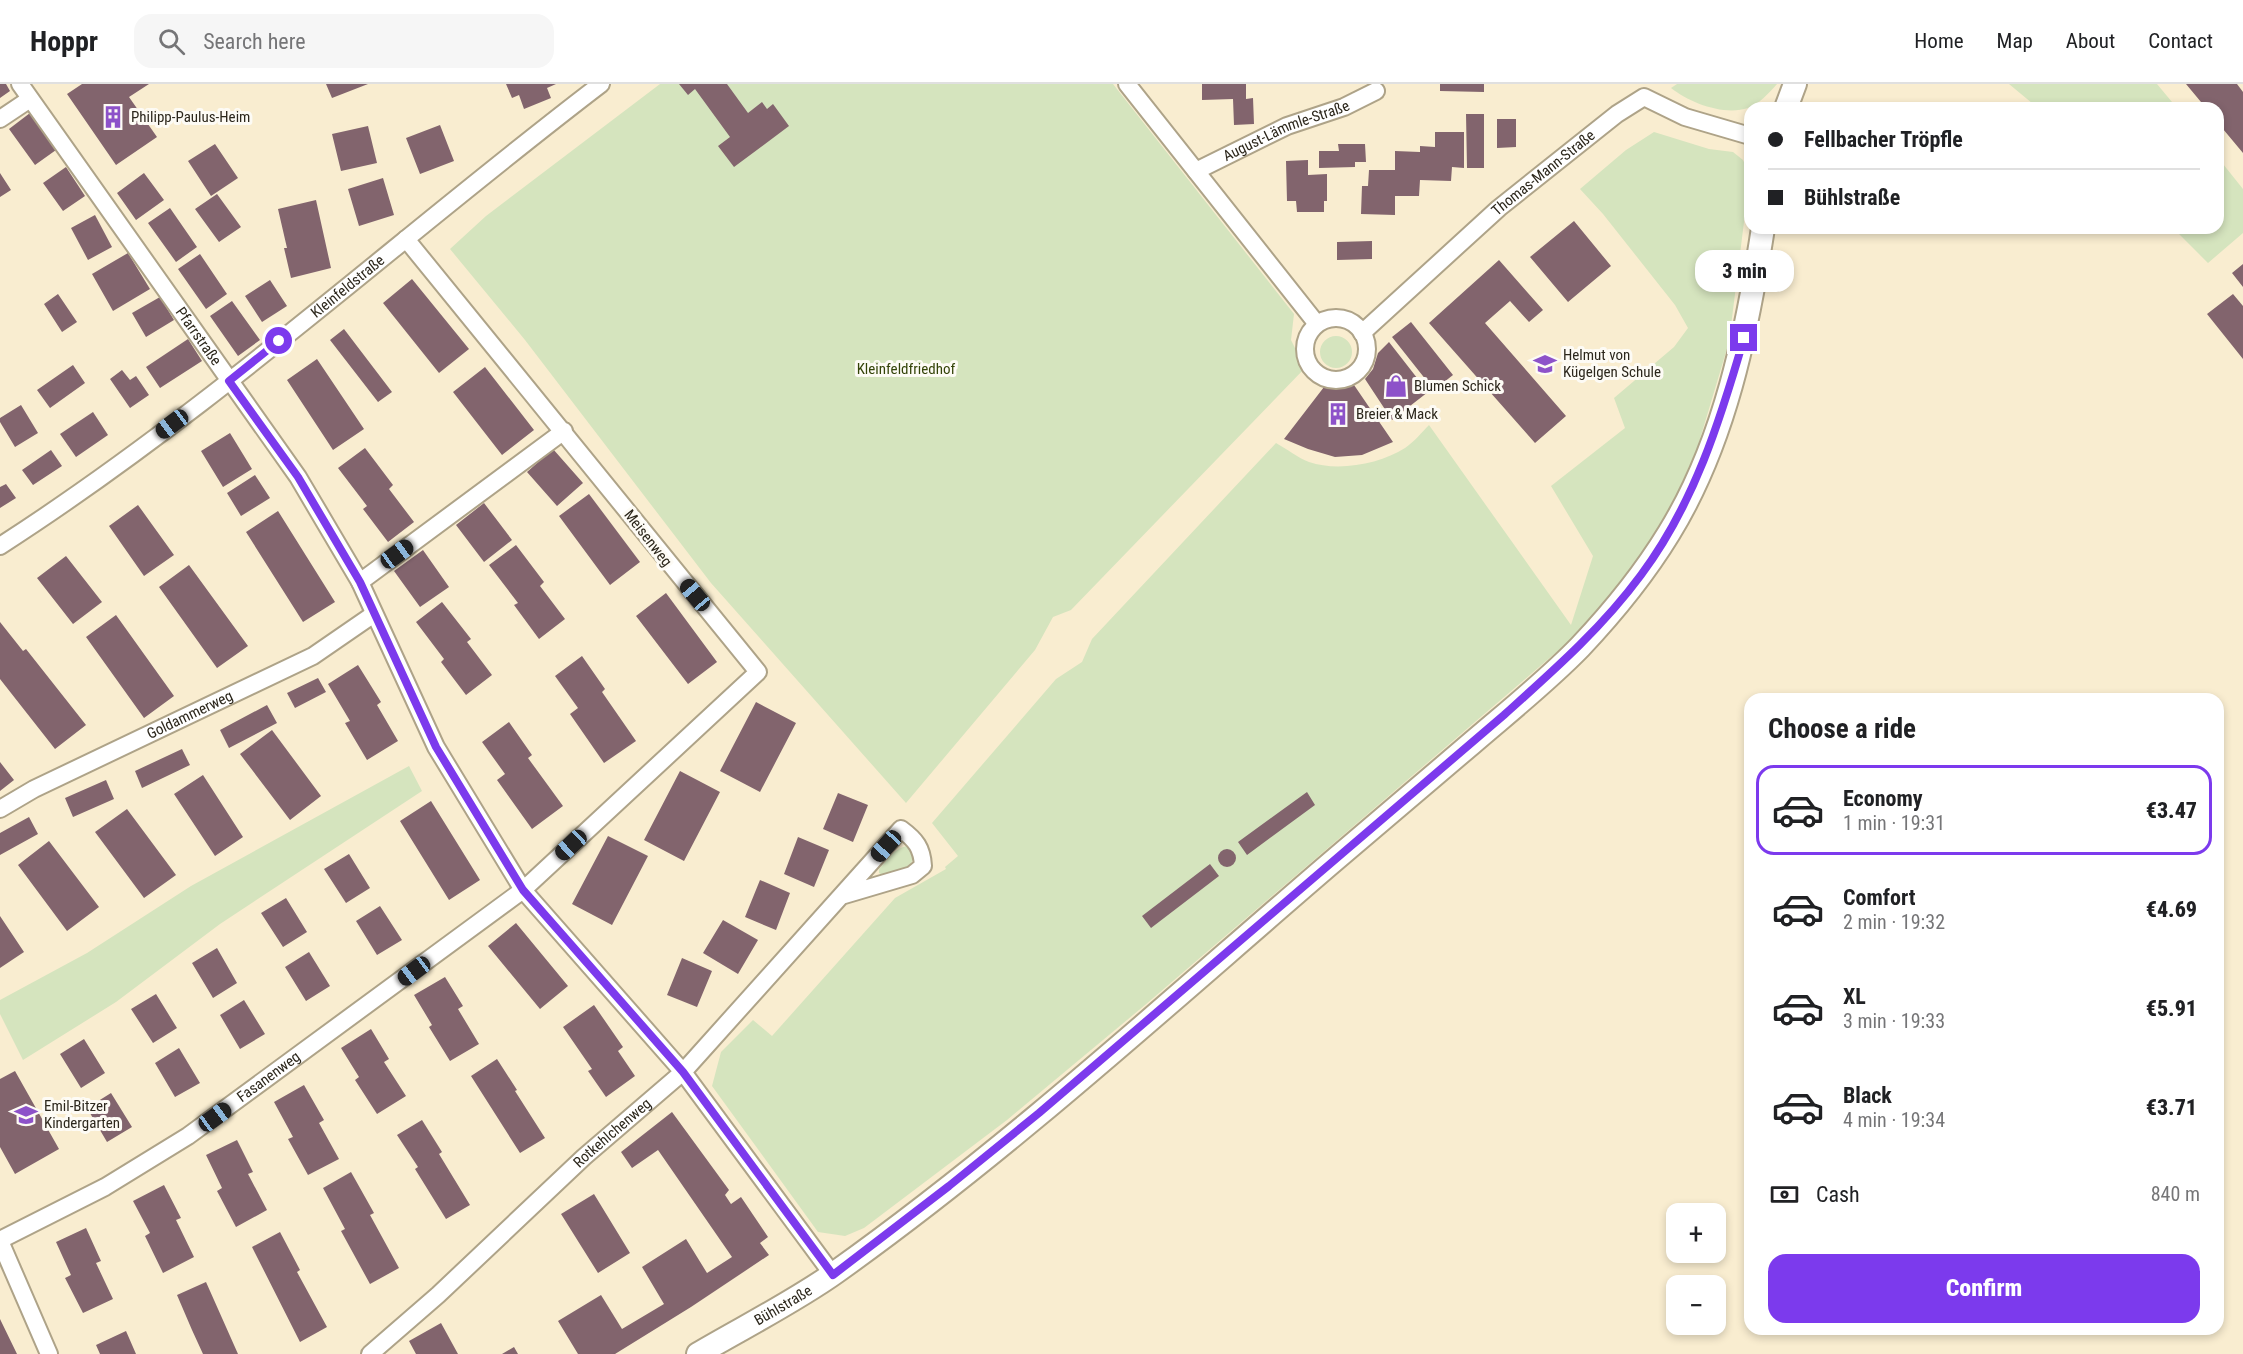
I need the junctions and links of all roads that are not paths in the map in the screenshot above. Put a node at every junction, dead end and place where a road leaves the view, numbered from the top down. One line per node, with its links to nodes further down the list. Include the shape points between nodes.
1 (20, 84): 6 (street, Pfarrstraße)
2 (601, 84): 12 (street, Kleinfeldstraße)
3 (1127, 84): 10 (street)
4 (1795, 84): 7 (main road)
5 (1376, 91): 10 (street, August-Lämmle-Straße, via 1344,107 1287,126)
6 (30, 99): 8 (street); 15 (street, Pfarrstraße)
7 (1788, 102)
8 (0, 119)
9 (1744, 134): 14 (street, Thomas-Mann-Straße, via 1685,117 1644,97 1499,208)
10 (1196, 171): 13 (street)
11 (1762, 234): 25 (main road, Bühlstraße, via 1744,338 1723,412 1697,478 1671,530 1641,575 1579,647 1039,1113)
12 (406, 239): 15 (street, Kleinfeldstraße); 16 (street, Meisenweg)
13 (1317, 324): 14 (street, via 1345,319); 14 (street, via 1306,339 1306,360 1311,369 1327,380 1343,380 1358,372 1366,353)
14 (1362, 333)
15 (229, 381): 17 (street, Kleinfeldstraße, via 45,518); 18 (street, Pfarrstraße, via 298,477)
16 (564, 431): 18 (street); 21 (street, Meisenweg, via 758,672)
17 (0, 546)
18 (360, 582): 19 (street, Pfarrstraße)
19 (374, 614): 20 (street, Goldammerweg, via 314,656 34,789); 21 (street, Pfarrstraße, via 436,747)
20 (0, 809)
21 (523, 890): 23 (street, Pfarrstraße); 24 (street, Fasanenweg, via 188,1136 105,1187)
22 (841, 896): 22 (street, Rotkehlchenweg, via 912,874 923,866 922,853 905,824); 23 (street, Rotkehlchenweg)
23 (683, 1072): 25 (street, Pfarrstraße); 27 (street, Rotkehlchenweg, via 584,1157)
24 (0, 1240): 26 (street)
25 (833, 1275): 28 (main road, Bühlstraße)
26 (50, 1354)
27 (370, 1354)
28 (698, 1354)

